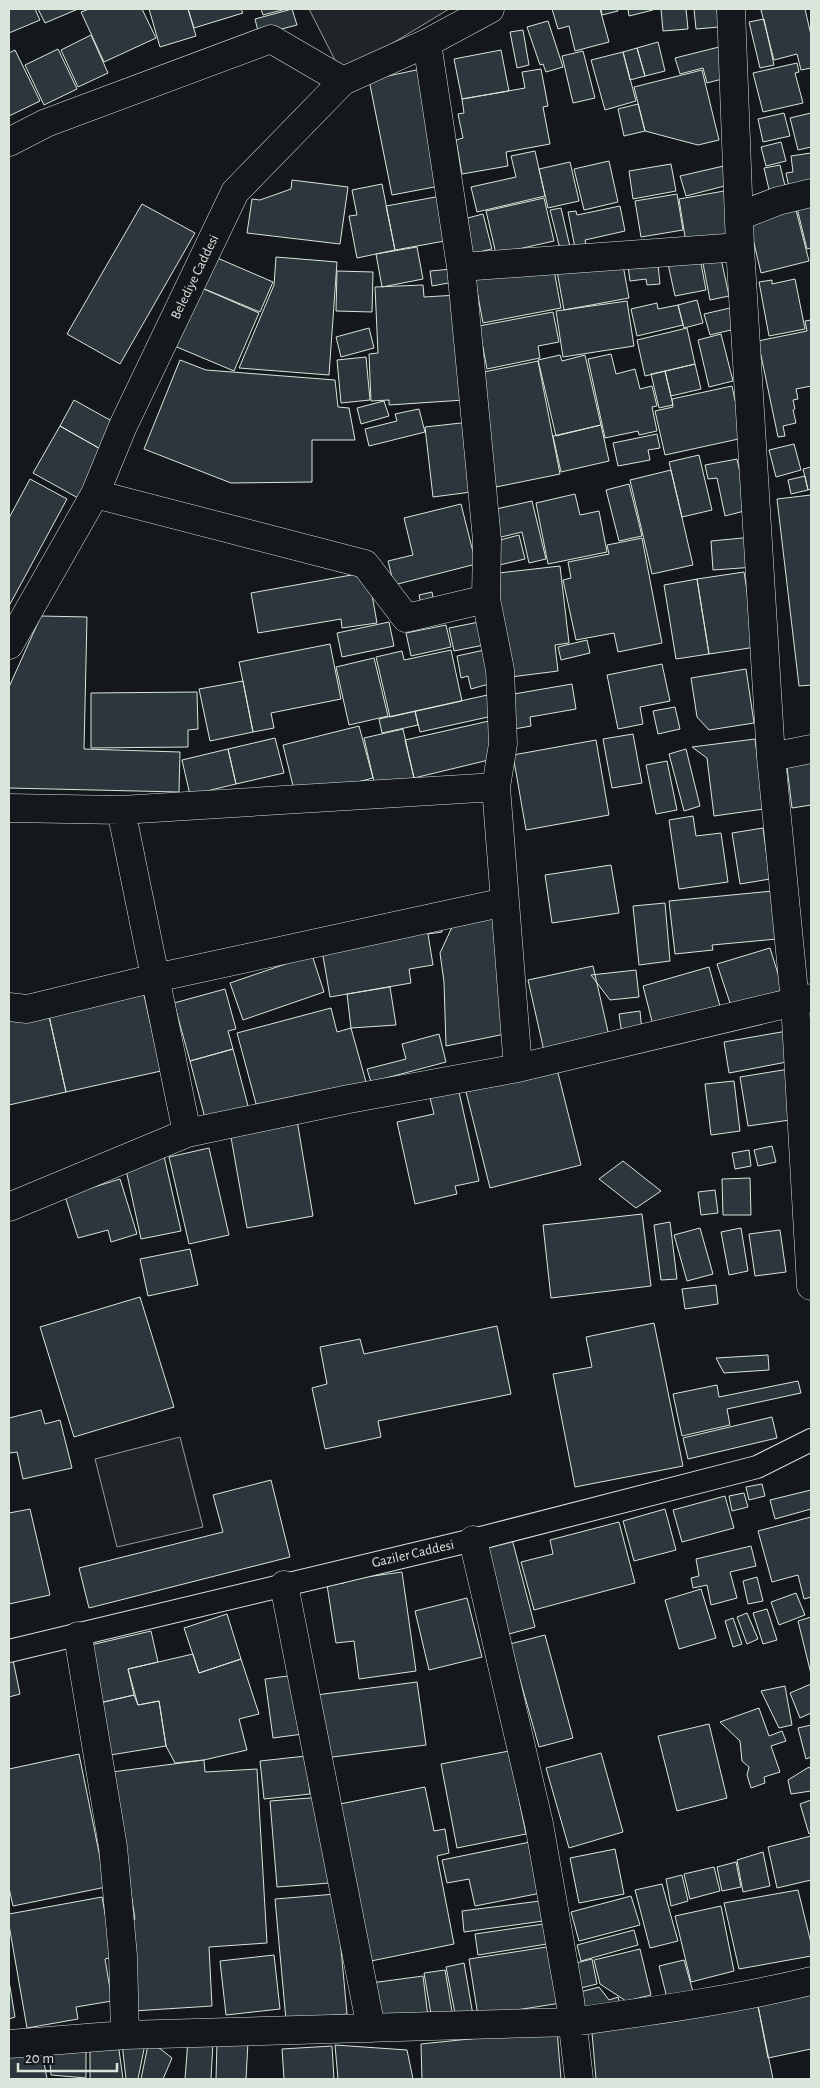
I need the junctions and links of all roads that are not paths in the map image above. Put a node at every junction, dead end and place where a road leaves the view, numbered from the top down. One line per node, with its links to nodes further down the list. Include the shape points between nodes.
1 (490, 9): 3 (street, Belediye Caddesi)
2 (731, 9): 7 (street)
3 (427, 43): 4 (street, Belediye Caddesi); 9 (street)
4 (343, 81): 5 (street, via 271,39 46,123); 10 (street, Belediye Caddesi, via 235,192 123,426)
5 (9, 142)
6 (811, 194): 7 (street, via 778,201)
7 (739, 216): 8 (street)
8 (740, 248): 9 (street); 14 (street)
9 (461, 266): 11 (street, via 487,540)
10 (95, 494): 11 (street, via 365,564 406,618); 12 (street, Belediye Caddesi)
11 (486, 599): 15 (street, via 500,670 503,744)
12 (9, 645)
13 (811, 749): 14 (street)
14 (771, 757): 20 (street)
15 (496, 787): 17 (street); 18 (street)
16 (9, 808): 17 (street)
17 (121, 810): 19 (street)
18 (505, 902): 19 (street); 22 (street)
19 (156, 978): 21 (street, via 27,1008); 23 (street)
20 (803, 1000): 22 (street); 25 (street)
21 (9, 1007)
22 (518, 1068): 23 (street, via 349,1099)
23 (187, 1134): 24 (street)
24 (9, 1207)
25 (811, 1286)
26 (811, 1440): 27 (street, Gaziler Caddesi, via 757,1467)
27 (473, 1540): 28 (street, Gaziler Caddesi); 32 (street, via 539,1824)
28 (284, 1585): 29 (street, Gaziler Caddesi); 33 (street)
29 (78, 1636): 30 (street, Gaziler Caddesi); 34 (street, via 112,1847)
30 (9, 1651)
31 (811, 1981): 32 (street, via 780,1989)
32 (572, 2022): 33 (street); 36 (street)
33 (371, 2028): 34 (street)
34 (125, 2035): 35 (street)
35 (9, 2044)
36 (579, 2079)

